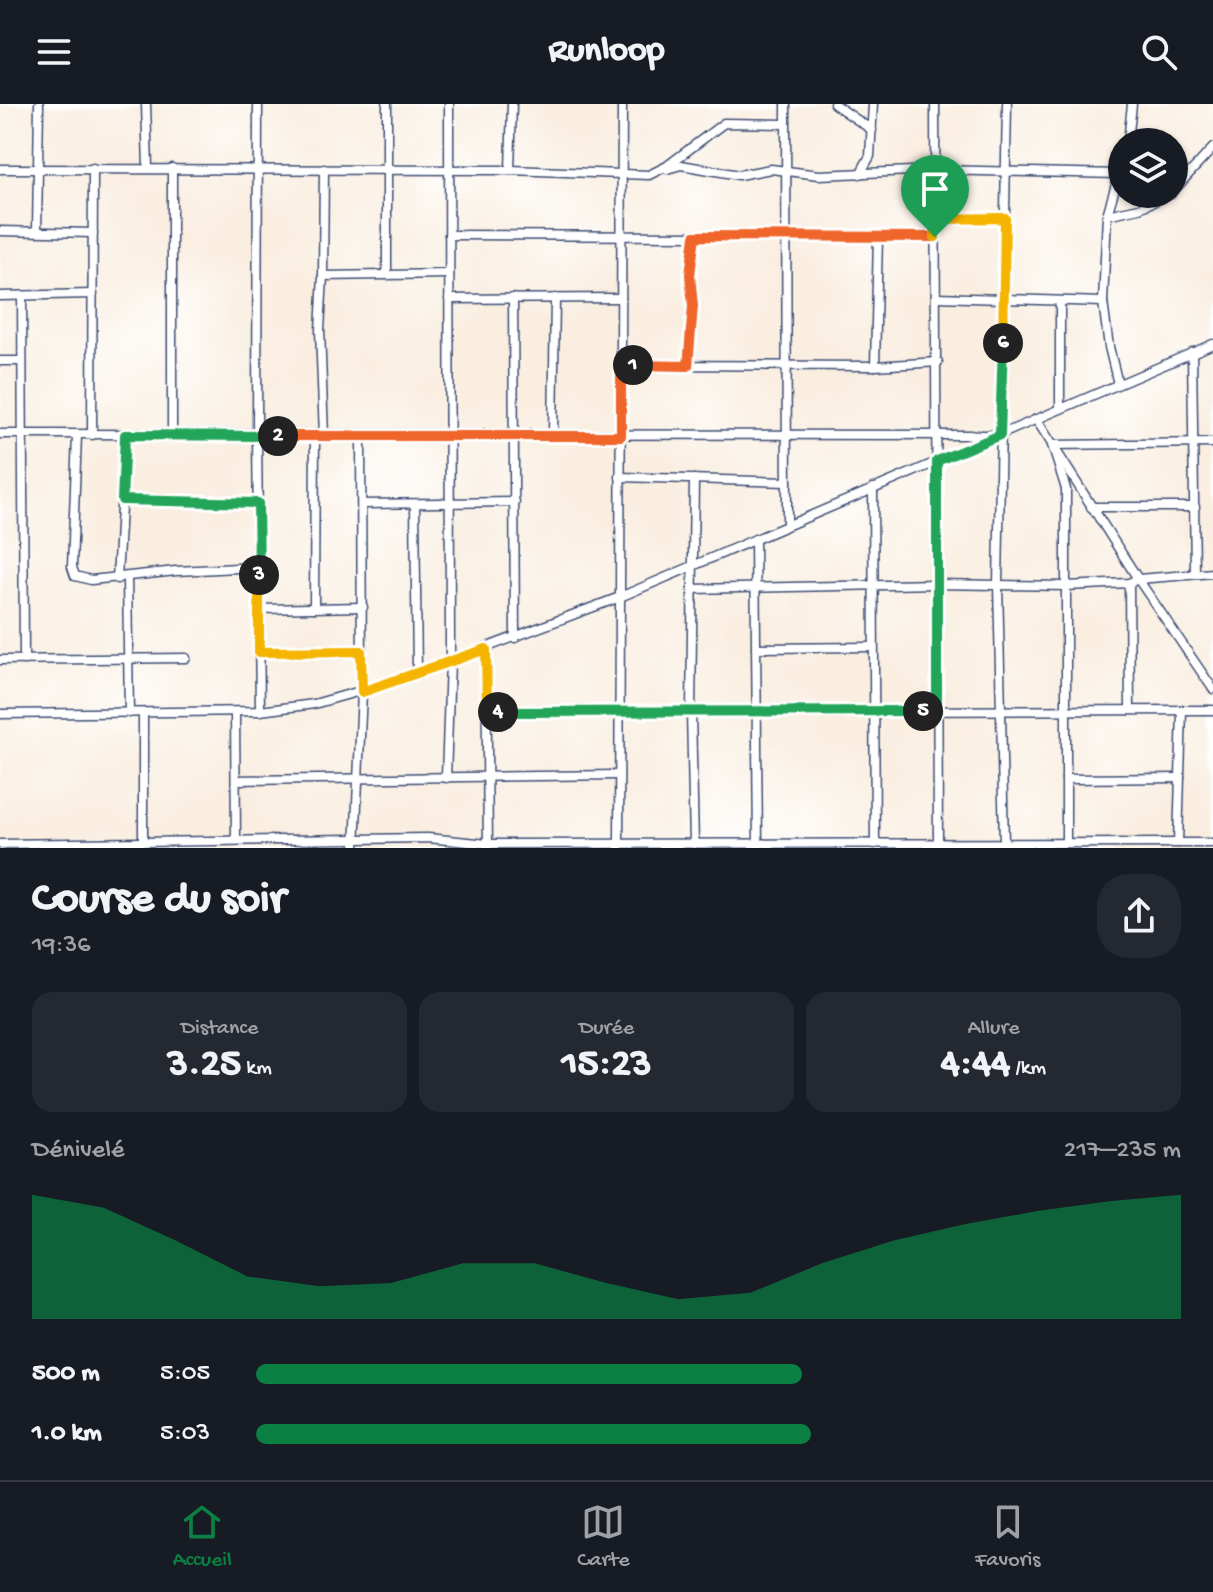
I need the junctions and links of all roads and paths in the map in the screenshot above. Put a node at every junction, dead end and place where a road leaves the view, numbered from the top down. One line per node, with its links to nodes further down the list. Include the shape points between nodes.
1 (39, 104): 18 (street)
2 (146, 104): 20 (street)
3 (258, 104): 22 (street)
4 (387, 104): 25 (street)
5 (449, 104): 26 (street)
6 (512, 104): 27 (street)
7 (622, 104): 30 (street)
8 (786, 104): 14 (street)
9 (834, 104): 16 (street)
10 (873, 104): 16 (street)
11 (935, 104): 28 (street)
12 (1007, 104): 29 (street)
13 (1132, 104): 15 (street)
14 (785, 124): 31 (street); 34 (street, via 724,123)
15 (1129, 128)
16 (872, 130): 32 (street, via 870,156)
17 (1213, 148): 35 (street)
18 (39, 168): 19 (street); 23 (street); 42 (street)
19 (93, 168): 20 (street); 43 (street)
20 (148, 168): 21 (street)
21 (172, 168): 22 (street); 83 (street)
22 (258, 168): 24 (street); 84 (street)
23 (0, 169)
24 (324, 169): 25 (street); 52 (street)
25 (388, 169): 26 (street); 50 (street)
26 (449, 170): 27 (street); 44 (street)
27 (510, 170): 30 (street)
28 (935, 170): 29 (street); 32 (street); 40 (street)
29 (1008, 171): 33 (street); 39 (street)
30 (621, 173): 34 (street); 45 (street)
31 (787, 173): 32 (street); 34 (street, via 771,169 730,175 681,165); 47 (street)
32 (860, 174)
33 (1108, 174)
34 (649, 175)
35 (1188, 175)
36 (1109, 208): 38 (street)
37 (1139, 208): 38 (street)
38 (1107, 215): 63 (street)
39 (1005, 218): 40 (street); 61 (street)
40 (936, 219): 49 (street)
41 (0, 231): 42 (street)
42 (37, 231): 43 (street)
43 (93, 233): 53 (street)
44 (449, 235): 45 (street); 51 (street)
45 (621, 236): 46 (street); 59 (street)
46 (695, 236): 47 (street); 70 (street)
47 (787, 237): 48 (street); 71 (street)
48 (878, 237): 49 (street); 72 (street)
49 (935, 237): 56 (street)
50 (387, 274): 51 (street); 52 (street)
51 (449, 274): 60 (street)
52 (323, 276): 85 (street)
53 (93, 294): 55 (street); 79 (street)
54 (0, 296): 55 (street)
55 (22, 296): 67 (street)
56 (937, 297): 61 (street); 68 (street)
57 (513, 298): 58 (street); 60 (street); 88 (street)
58 (555, 298): 59 (street); 89 (street)
59 (621, 298): 69 (street)
60 (449, 299): 87 (street)
61 (1004, 299): 62 (street); 82 (street)
62 (1060, 302): 63 (street); 74 (street)
63 (1103, 302): 73 (street)
64 (1213, 344): 65 (street)
65 (1192, 352): 73 (street); 92 (street)
66 (0, 361): 67 (street)
67 (21, 361): 77 (street)
68 (938, 362): 72 (street); 81 (street)
69 (621, 365): 70 (street); 90 (street)
70 (688, 366): 71 (street)
71 (787, 366): 72 (street); 91 (street)
72 (875, 366)
73 (1118, 384): 74 (street)
74 (1060, 407): 75 (street)
75 (1036, 419): 82 (street); 94 (street)
76 (0, 434): 77 (street)
77 (24, 435): 78 (street); 135 (street)
78 (77, 435): 79 (street); 114 (street, via 72,567 82,580)
79 (92, 435): 80 (street)
80 (125, 435): 83 (street); 100 (street)
81 (938, 435): 82 (street); 91 (street); 95 (street)
82 (1000, 435): 95 (street); 117 (street)
83 (172, 436): 84 (street)
84 (257, 436): 85 (street); 102 (street)
85 (320, 436): 86 (street); 124 (street)
86 (361, 436): 87 (street); 103 (street)
87 (449, 436): 88 (street); 105 (street)
88 (515, 436): 89 (street); 101 (street)
89 (553, 436): 90 (street)
90 (621, 436): 91 (street); 96 (street)
91 (788, 436): 98 (street)
92 (1193, 443): 93 (street); 94 (street); 107 (street)
93 (1213, 443)
94 (1052, 445): 106 (street); 119 (street, via 1066,489)
95 (937, 461): 99 (street); 116 (street)
96 (620, 477): 97 (street); 122 (street)
97 (694, 479): 98 (street); 110 (street)
98 (787, 482): 108 (street)
99 (873, 488): 108 (street); 118 (street)
100 (122, 500): 102 (street); 114 (street)
101 (515, 502): 105 (street); 126 (street)
102 (258, 503): 111 (street)
103 (363, 504): 104 (street); 123 (street)
104 (415, 504): 105 (street); 137 (street)
105 (450, 504): 136 (street)
106 (1091, 507): 107 (street); 115 (street)
107 (1195, 507): 112 (street)
108 (787, 525): 109 (street)
109 (755, 539): 110 (street); 121 (street)
110 (692, 566): 120 (street); 122 (street)
111 (259, 567): 114 (street); 125 (street)
112 (1195, 573): 113 (street); 115 (street)
113 (1213, 573)
114 (122, 578): 133 (street)
115 (1133, 581): 119 (street); 138 (street); 141 (street)
116 (937, 584): 117 (street); 118 (street); 146 (street)
117 (998, 584): 119 (street); 147 (street)
118 (874, 586): 121 (street); 127 (street)
119 (1066, 586): 148 (street)
120 (692, 589): 121 (street); 152 (street)
121 (756, 589): 128 (street)
122 (620, 597): 126 (street); 151 (street)
123 (363, 607): 124 (street); 130 (street)
124 (314, 608): 125 (street)
125 (259, 609): 131 (street)
126 (515, 638): 129 (street)
127 (873, 647): 128 (street); 140 (street)
128 (756, 648): 145 (street)
129 (486, 649): 136 (street); 150 (street)
130 (361, 651): 131 (street); 139 (street)
131 (259, 652): 144 (street)
132 (186, 658): 133 (street)
133 (129, 659): 135 (street); 153 (street)
134 (0, 660): 135 (street)
135 (24, 660)
136 (450, 661): 137 (street); 158 (street)
137 (417, 674): 139 (street)
138 (1213, 689)
139 (362, 692): 144 (street); 162 (street)
140 (873, 710): 145 (street); 146 (street); 174 (street)
141 (1130, 710): 142 (street); 148 (street)
142 (1182, 710): 143 (street); 159 (street)
143 (1213, 710)
144 (260, 711): 149 (street)
145 (757, 711): 152 (street); 178 (street)
146 (937, 711): 147 (street); 179 (street)
147 (999, 711): 148 (street); 165 (street)
148 (1067, 711): 160 (street)
149 (235, 712): 154 (street); 161 (street)
150 (487, 712): 151 (street); 157 (street)
151 (620, 712): 152 (street); 156 (street)
152 (691, 712): 173 (street)
153 (129, 713): 154 (street); 155 (street)
154 (143, 713): 163 (street)
155 (0, 714)
156 (619, 775): 157 (street); 177 (street)
157 (486, 777): 158 (street); 176 (street)
158 (446, 778): 162 (street)
159 (1180, 778): 160 (street); 167 (street)
160 (1066, 779): 166 (street)
161 (236, 780): 162 (street); 164 (street)
162 (357, 780): 172 (street)
163 (143, 842): 170 (street); 175 (street)
164 (241, 843): 170 (street); 171 (street)
165 (1004, 843): 166 (street); 179 (street)
166 (1066, 843): 180 (street)
167 (1178, 843): 168 (street); 180 (street)
168 (1213, 843)
169 (0, 844): 175 (street)
170 (189, 844)
171 (296, 844): 172 (street)
172 (355, 844): 176 (street, via 428,838)
173 (694, 844): 177 (street); 178 (street)
174 (875, 844): 178 (street); 179 (street)
175 (132, 845)
176 (488, 846): 177 (street)
177 (619, 846)
178 (758, 846)
179 (938, 846)
180 (1122, 846)

